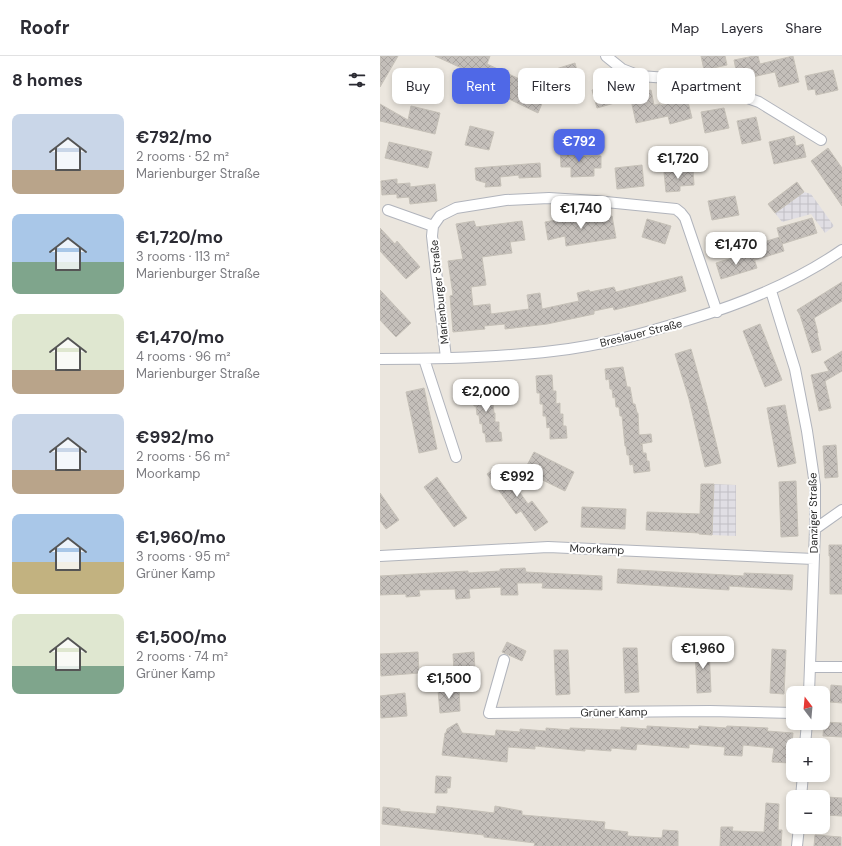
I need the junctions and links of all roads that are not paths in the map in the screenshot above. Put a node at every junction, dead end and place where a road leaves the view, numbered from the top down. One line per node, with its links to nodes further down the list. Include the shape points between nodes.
1 (606, 56): 2 (street, via 622,69 640,76 708,84 759,102)
2 (821, 140)
3 (388, 210): 4 (street, Marienburger Straße)
4 (433, 226): 7 (street, Marienburger Straße, via 440,216 456,208 506,200 548,198 676,209 684,218); 8 (street, Marienburger Straße)
5 (842, 250): 6 (street, Breslauer Straße)
6 (771, 291): 7 (street, Breslauer Straße); 13 (street, Danziger Straße, via 795,369 804,415 815,485)
7 (717, 312): 8 (street, Breslauer Straße, via 627,338 590,345 552,351)
8 (446, 358): 10 (street, Breslauer Straße)
9 (380, 359): 10 (street, Breslauer Straße)
10 (424, 359): 11 (street)
11 (456, 457)
12 (842, 510): 13 (street)
13 (815, 529): 15 (street, Danziger Straße)
14 (380, 556): 15 (street, Moorkamp, via 553,547)
15 (814, 559): 17 (street, Danziger Straße)
16 (504, 660): 20 (street, Grüner Kamp, via 489,713)
17 (810, 667): 18 (street); 19 (street, Danziger Straße)
18 (842, 667)
19 (809, 686)
20 (786, 713)
21 (798, 834): 22 (street)
22 (797, 846)

